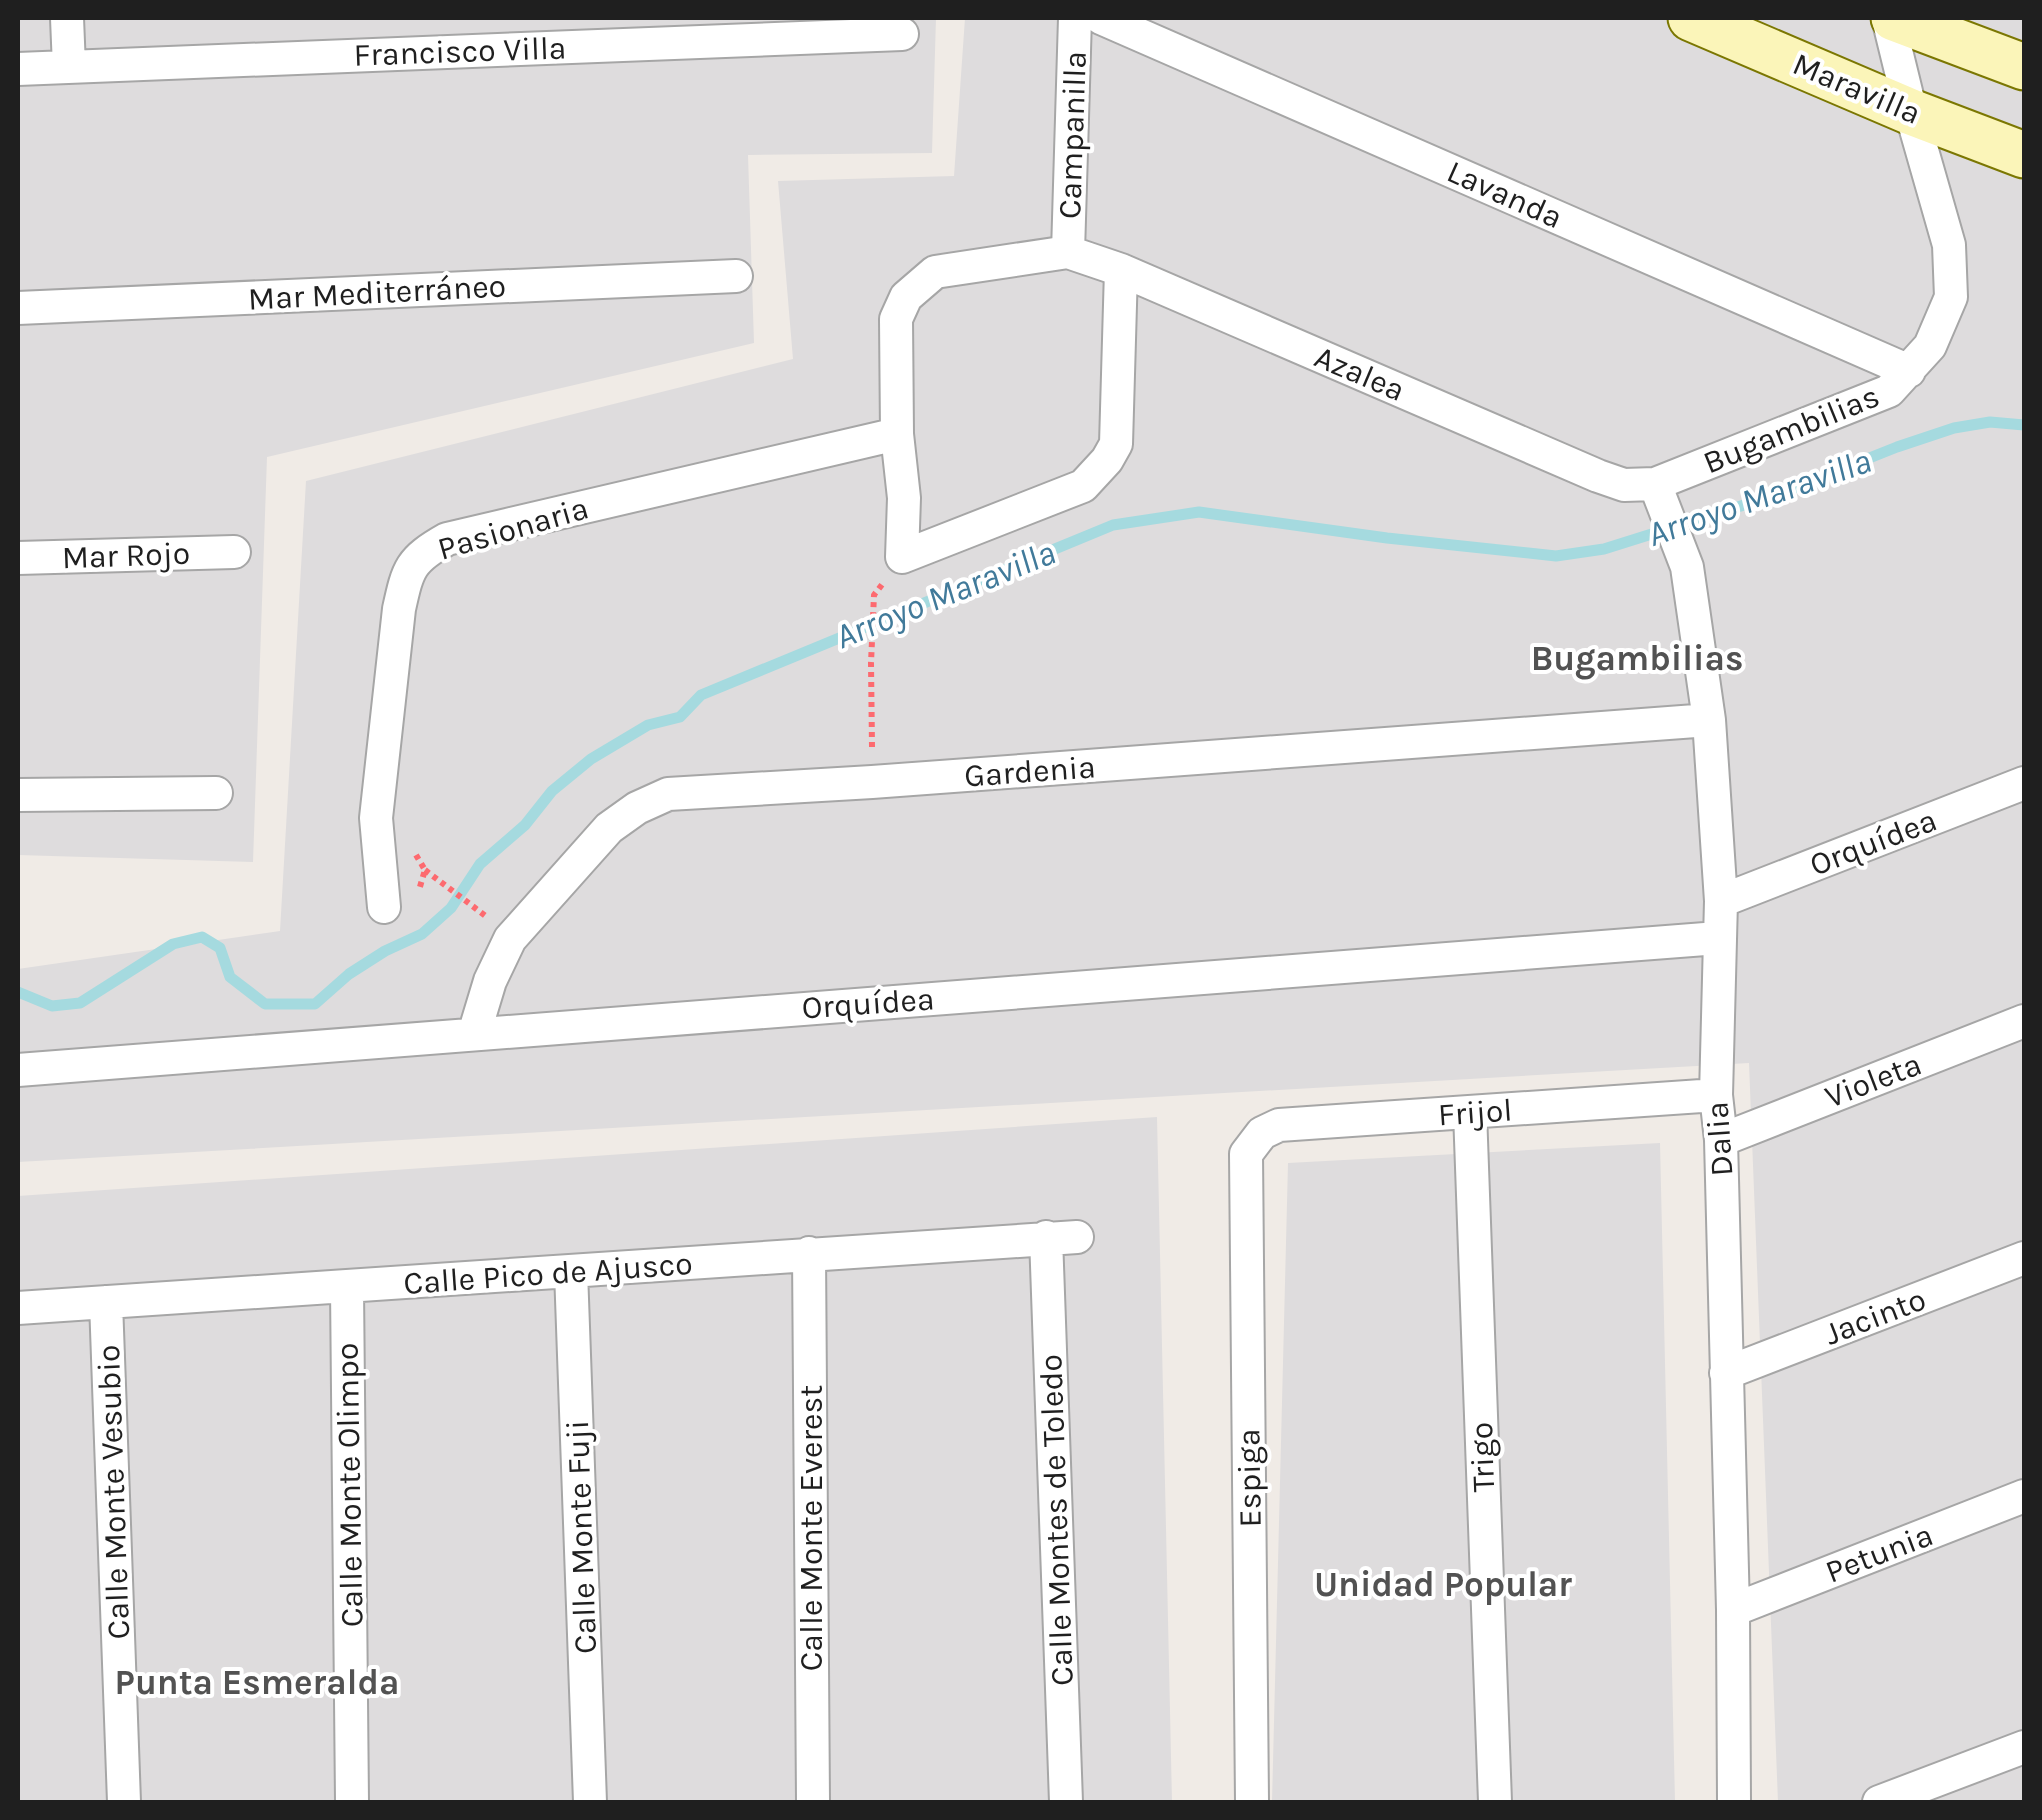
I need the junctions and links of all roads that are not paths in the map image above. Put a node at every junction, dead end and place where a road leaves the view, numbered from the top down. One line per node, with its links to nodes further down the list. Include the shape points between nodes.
1 (67, 18): 7 (street)
2 (1076, 18): 12 (street, Campanilla)
3 (1101, 18): 16 (street, Lavanda)
4 (1691, 18): 10 (main road, Maravilla)
5 (1891, 18): 8 (main road); 10 (street, Bugambilias)
6 (902, 34): 7 (street, Francisco Villa)
7 (68, 67): 9 (street, Francisco Villa)
8 (2024, 67)
9 (18, 68)
10 (1911, 112): 11 (main road, Maravilla); 16 (street, Bugambilias, via 1948,245 1951,297 1930,346)
11 (2024, 155)
12 (1068, 252): 13 (street, Azalea); 17 (street, via 935,272 918,282 896,319)
13 (1122, 270): 17 (street, via 1116,444 1083,486 902,557); 18 (street, Azalea, via 1598,476)
14 (736, 276): 15 (street, Mar Mediterráneo)
15 (18, 308)
16 (1908, 371): 18 (street, Bugambilias, via 1890,391)
17 (897, 434): 26 (street, Pasionaria, via 447,539 419,555 398,609 376,818)
18 (1657, 492): 21 (street, Dalia, via 1687,567)
19 (234, 552): 20 (street, Mar Rojo)
20 (18, 558)
21 (1710, 720): 25 (street, Dalia); 29 (street, Gardenia, via 668,794 610,828 510,939)
22 (2024, 783): 25 (street, Orquídea)
23 (216, 793): 24 (street)
24 (18, 795)
25 (1722, 900): 27 (street, Dalia)
26 (384, 908)
27 (1718, 938): 29 (street, Orquídea); 31 (street, Dalia)
28 (2024, 1021): 33 (street, Violeta)
29 (474, 1034): 30 (street, Orquídea)
30 (18, 1070)
31 (1716, 1095): 32 (street, Frijol); 33 (street, Dalia)
32 (1470, 1112): 34 (street, Frijol, via 1279,1125 1262,1133); 52 (street, Trigo)
33 (1722, 1140): 42 (street, Dalia)
34 (1246, 1154): 51 (street, Espiga)
35 (1062, 1237): 36 (street, Calle Pico de Ajusco); 50 (street, Calle Montes de Toledo)
36 (809, 1253): 38 (street, Calle Pico de Ajusco); 49 (street, Calle Monte Everest)
37 (2024, 1258): 42 (street, Jacinto)
38 (571, 1271): 39 (street, Calle Pico de Ajusco); 48 (street, Calle Monte Fuji)
39 (347, 1288): 40 (street, Calle Pico de Ajusco); 47 (street, Calle Monte Olimpo)
40 (106, 1302): 41 (street, Calle Pico de Ajusco); 46 (street, Calle Monte Vesubio)
41 (18, 1308)
42 (1726, 1373): 44 (street, Dalia)
43 (2024, 1496): 44 (street, Petunia)
44 (1734, 1610): 53 (street, Dalia)
45 (2024, 1746): 54 (street)
46 (124, 1802)
47 (352, 1802)
48 (590, 1802)
49 (813, 1802)
50 (1066, 1802)
51 (1252, 1802)
52 (1495, 1802)
53 (1734, 1802)
54 (1879, 1802)

